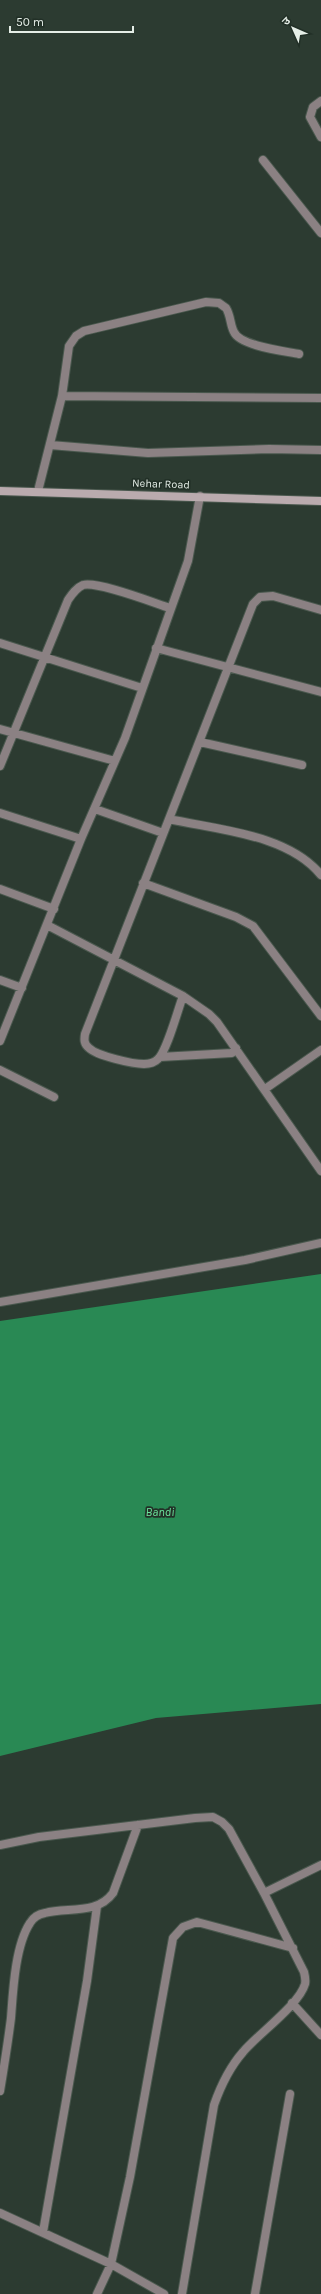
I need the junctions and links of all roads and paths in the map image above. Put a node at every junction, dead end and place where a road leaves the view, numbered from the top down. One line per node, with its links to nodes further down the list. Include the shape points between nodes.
1 (321, 101): 2 (street, via 313,107 310,117)
2 (321, 137)
3 (263, 160): 4 (street)
4 (321, 233)
5 (299, 354): 6 (street, via 244,341 234,333 226,308 219,303 206,302 97,326 76,336 69,346)
6 (62, 396): 7 (street); 8 (street)
7 (321, 398)
8 (50, 446): 9 (street, via 148,453); 11 (street)
9 (321, 450)
10 (0, 491): 11 (street, Nehar Road)
11 (38, 491): 12 (street, Nehar Road)
12 (200, 496): 13 (street, Nehar Road); 14 (street, via 192,549)
13 (321, 501)
14 (170, 608): 17 (street); 18 (street, via 102,586 83,585 72,593 68,600)
15 (321, 610): 19 (street, via 273,596 260,597 252,608)
16 (0, 642): 18 (street)
17 (156, 648): 19 (street); 20 (street)
18 (44, 656): 20 (street); 23 (street)
19 (229, 668): 21 (street); 24 (street)
20 (142, 688): 25 (street)
21 (321, 692)
22 (0, 729): 23 (street)
23 (13, 733): 25 (street); 27 (street)
24 (200, 742): 26 (street); 30 (street)
25 (115, 761): 28 (street)
26 (302, 765)
27 (0, 766)
28 (95, 809): 31 (street); 32 (street)
29 (0, 813): 32 (street)
30 (169, 819): 31 (street); 33 (street, via 268,840 302,856)
31 (163, 833): 34 (street)
32 (81, 839): 36 (street)
33 (321, 875)
34 (143, 883): 38 (street); 42 (street, via 236,917 253,926)
35 (0, 889): 36 (street)
36 (54, 909): 37 (street)
37 (47, 925): 38 (street); 40 (street)
38 (113, 959): 41 (street); 46 (street, via 85,1034 87,1047 133,1063 146,1064)
39 (0, 980): 40 (street)
40 (22, 988): 43 (street)
41 (183, 996): 44 (street, via 209,1014); 46 (street)
42 (321, 1016)
43 (0, 1041)
44 (236, 1048): 46 (street, via 232,1053); 48 (street)
45 (321, 1050): 48 (street)
46 (160, 1057)
47 (0, 1070): 49 (street)
48 (264, 1089): 50 (street)
49 (54, 1097)
50 (321, 1171)
51 (321, 1243): 52 (street, via 245,1260)
52 (0, 1302)
53 (138, 1825): 54 (street, via 39,1837); 56 (street, via 208,1817 219,1819 229,1829); 57 (street, via 113,1893 108,1900)
54 (0, 1845)
55 (321, 1865): 56 (street)
56 (264, 1893): 58 (street)
57 (97, 1906): 61 (street, via 44,1913 30,1922 12,1987 11,2019); 64 (street, via 87,1981)
58 (293, 1948): 59 (street, via 305,1979 302,1990); 65 (street, via 197,1922 183,1927 173,1938 130,2177)
59 (292, 2003): 60 (street); 68 (street, via 232,2066 214,2105)
60 (321, 2035)
61 (0, 2091)
62 (290, 2094): 69 (street)
63 (0, 2213): 64 (street)
64 (43, 2232): 65 (street)
65 (111, 2264): 66 (street); 67 (street)
66 (97, 2294)
67 (164, 2294)
68 (182, 2294)
69 (255, 2294)

